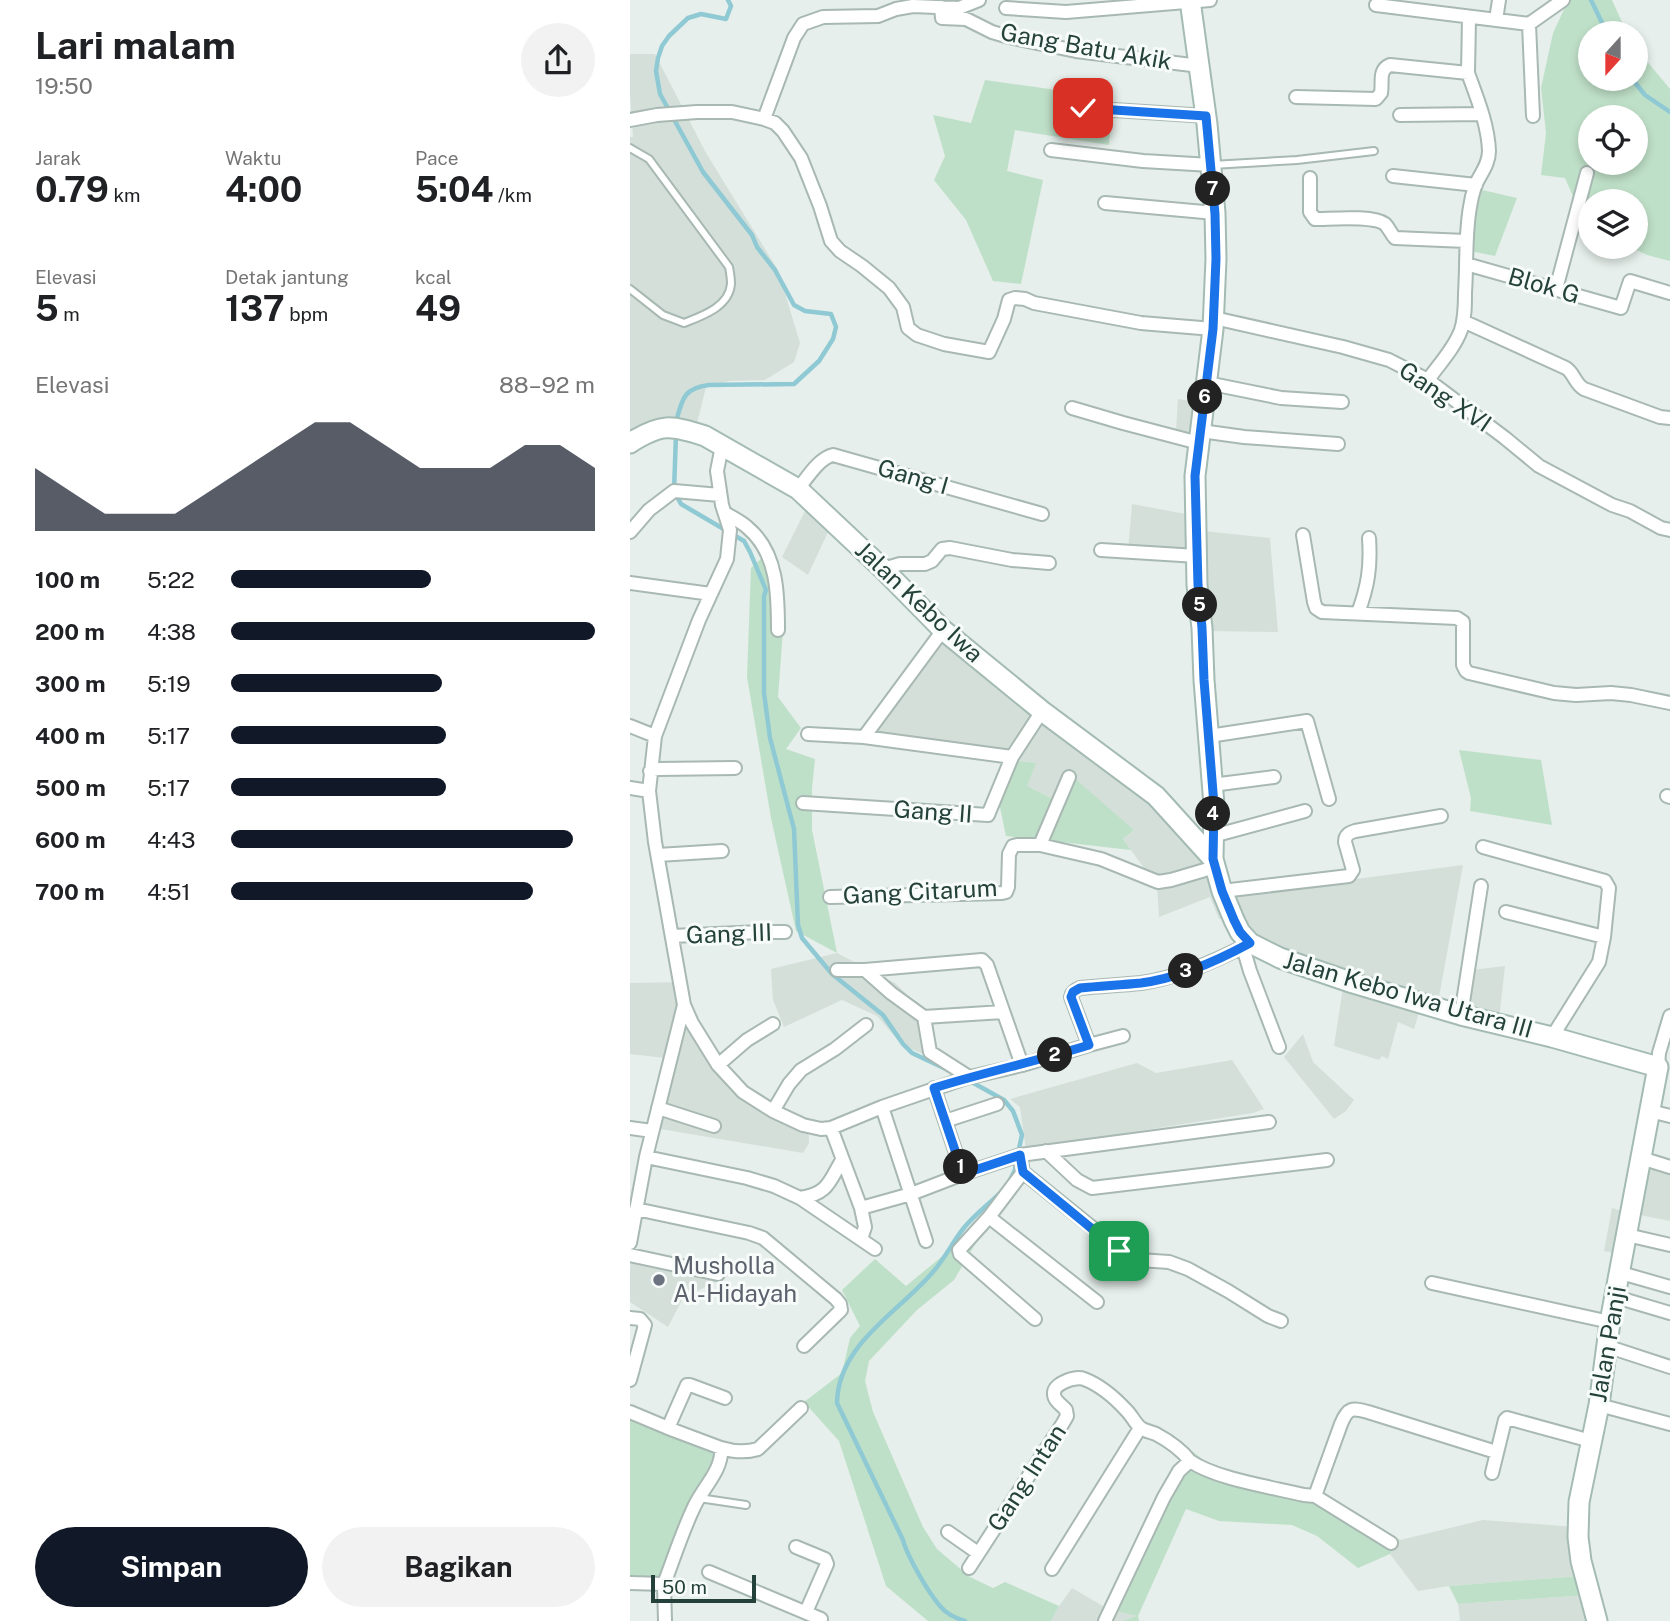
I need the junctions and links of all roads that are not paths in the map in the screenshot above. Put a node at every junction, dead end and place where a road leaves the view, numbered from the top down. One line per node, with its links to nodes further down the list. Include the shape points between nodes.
1 (979, 0): 6 (street, via 959,8)
2 (1499, 0): 9 (street)
3 (1563, 0): 10 (street)
4 (1197, 1): 7 (street, via 1066,12); 11 (street)
5 (1376, 5): 8 (street)
6 (941, 7): 11 (street, Gang Batu Akik, via 944,19 967,19 1009,37); 19 (street, via 913,6 878,16 823,17 803,24)
7 (1006, 8)
8 (1469, 18): 9 (street); 12 (street)
9 (1496, 20): 10 (street)
10 (1529, 24): 18 (street)
11 (1200, 66): 17 (street)
12 (1468, 73): 13 (street, via 1390,65 1382,73 1382,90 1376,99); 15 (street)
13 (1296, 97)
14 (1083, 108): 17 (street)
15 (1482, 114): 16 (street); 28 (street, via 1489,156)
16 (1400, 115)
17 (1206, 116): 24 (street)
18 (1533, 116)
19 (764, 119): 20 (street, via 732,112 697,112); 37 (street, Gang XVI, via 783,131 801,158 831,241 888,288 903,307 908,328 917,335 989,352 1009,300 1015,298 1128,321)
20 (630, 120)
21 (630, 148): 33 (lane, via 649,159 729,267 731,285 722,303 684,323 663,315)
22 (1051, 150): 24 (street)
23 (1374, 151): 24 (lane)
24 (1210, 165): 30 (street)
25 (1586, 175): 34 (street)
26 (1394, 176): 28 (street)
27 (1310, 178): 31 (street, via 1310,212 1315,219 1374,220 1388,227 1395,238)
28 (1476, 185): 31 (street)
29 (1105, 203): 30 (street)
30 (1215, 214): 37 (street)
31 (1466, 241): 32 (street)
32 (1466, 264): 34 (street, Blok G); 36 (street)
33 (630, 289)
34 (1556, 289): 35 (street, Blok G, via 1621,308 1630,281)
35 (1670, 293)
36 (1463, 321): 38 (street, via 1460,333); 42 (street, via 1566,368 1584,389)
37 (1213, 323): 38 (street, Gang XVI, via 1343,347 1389,360); 39 (street)
38 (1428, 380): 51 (street, Gang XVI, via 1539,466)
39 (1207, 383): 40 (street, via 1281,398); 43 (street)
40 (1342, 402)
41 (1072, 408): 43 (street, via 1123,424)
42 (1670, 418)
43 (1200, 437): 46 (street); 56 (street, via 1195,476)
44 (638, 438): 45 (street, Jalan Kebo Iwa, via 659,428 673,428)
45 (713, 441): 47 (street, Jalan Kebo Iwa); 48 (street)
46 (1338, 444)
47 (798, 489): 50 (street, Gang I, via 821,461 833,454); 58 (street, Jalan Kebo Iwa)
48 (720, 495): 49 (street); 52 (street, via 674,491)
49 (725, 513): 60 (street, via 730,530 727,559); 62 (street, via 760,540 770,562)
50 (1042, 514)
51 (1670, 530)
52 (630, 532)
53 (1303, 535): 61 (street, via 1316,608)
54 (1369, 538): 61 (street, via 1370,568)
55 (1101, 550): 56 (street)
56 (1197, 556): 69 (street)
57 (1049, 563): 58 (street, via 950,548 925,564)
58 (883, 569): 63 (street, Jalan Kebo Iwa)
59 (630, 583): 60 (street)
60 (711, 594): 68 (street)
61 (1358, 613): 64 (street, via 1457,618 1462,622 1464,668 1475,676 1554,692 1621,694)
62 (778, 630)
63 (943, 630): 65 (street, Jalan Kebo Iwa); 70 (street)
64 (1670, 703)
65 (1042, 711): 71 (street, Gang II); 84 (street, Jalan Kebo Iwa, via 1156,796)
66 (630, 726): 68 (street)
67 (808, 734): 70 (street)
68 (655, 736): 73 (street)
69 (1209, 736): 76 (street); 79 (street, via 1307,721)
70 (864, 737): 71 (street)
71 (1012, 757): 80 (street, Gang II, via 988,815)
72 (735, 768): 73 (street)
73 (650, 771): 78 (street)
74 (1069, 777): 85 (street)
75 (1274, 777): 76 (street)
76 (1212, 785): 83 (street)
77 (630, 788): 78 (street)
78 (649, 791): 88 (street)
79 (1329, 799)
80 (803, 803)
81 (1305, 811): 83 (street)
82 (1441, 816): 91 (street, via 1349,834 1345,838 1353,870 1349,876)
83 (1213, 827): 84 (street); 89 (street)
84 (1186, 830): 89 (street)
85 (1040, 845): 89 (street, Gang Citarum, via 1101,859 1158,882); 92 (street, Gang Citarum, via 1011,848 1008,887 1002,893)
86 (1483, 847): 96 (street, via 1605,881 1609,888)
87 (722, 851): 88 (street)
88 (658, 855): 95 (street)
89 (1214, 863): 91 (street)
90 (1481, 886): 102 (street)
91 (1222, 891): 97 (street)
92 (830, 897)
93 (1506, 912): 96 (street)
94 (785, 932): 95 (street, Gang III)
95 (673, 936): 100 (street)
96 (1604, 937): 108 (street, via 1599,962)
97 (1247, 945): 102 (street, Jalan Kebo Iwa Utara III); 109 (street, via 1166,977 1073,992); 110 (street, via 1250,971)
98 (837, 970): 99 (street)
99 (865, 970): 101 (street, via 982,960); 104 (street)
100 (684, 1006): 112 (street); 118 (street)
101 (1003, 1012): 104 (street); 113 (street)
102 (1461, 1015): 108 (street, Jalan Kebo Iwa Utara III)
103 (1670, 1016): 111 (street)
104 (924, 1017): 114 (street, via 930,1052)
105 (773, 1024): 112 (street)
106 (866, 1025): 119 (street, via 802,1070)
107 (1123, 1036): 109 (street)
108 (1552, 1037): 111 (street, Jalan Kebo Iwa Utara III)
109 (1089, 1045): 113 (street)
110 (1279, 1047)
111 (1662, 1059): 120 (street, Jalan Panji)
112 (718, 1065): 119 (street, via 743,1092)
113 (1022, 1065): 114 (street)
114 (965, 1078): 115 (street)
115 (934, 1088): 117 (street); 122 (street)
116 (997, 1104): 122 (street)
117 (882, 1107): 126 (street); 138 (street)
118 (658, 1108): 124 (street); 127 (street)
119 (773, 1111): 126 (street, via 803,1125)
120 (1650, 1111): 121 (street); 131 (street, Jalan Panji)
121 (1670, 1116)
122 (945, 1121): 136 (street)
123 (1269, 1122): 128 (street)
124 (714, 1126)
125 (630, 1128): 127 (street)
126 (831, 1128): 132 (street)
127 (652, 1131): 130 (street)
128 (1046, 1151): 129 (street); 133 (street, via 1092,1188)
129 (1017, 1156): 135 (street); 136 (street)
130 (646, 1157): 137 (street); 139 (street, via 762,1182)
131 (1641, 1158): 134 (street); 143 (street, Jalan Panji)
132 (842, 1160): 139 (street, via 821,1192); 140 (street)
133 (1327, 1160)
134 (1670, 1167)
135 (1023, 1172): 142 (street); 159 (street, via 1126,1255 1188,1269)
136 (963, 1174): 138 (street)
137 (635, 1183): 141 (street)
138 (911, 1194): 140 (street); 146 (street)
139 (800, 1198): 145 (street)
140 (860, 1205): 145 (street, via 865,1227)
141 (636, 1209): 144 (street); 161 (street, via 763,1238 841,1304 841,1310)
142 (989, 1217): 155 (street); 158 (street, via 960,1254)
143 (1627, 1235): 147 (street); 150 (street, Jalan Panji)
144 (631, 1236)
145 (862, 1239): 148 (street)
146 (926, 1241)
147 (1670, 1245)
148 (875, 1249)
149 (630, 1255): 151 (street)
150 (1620, 1273): 153 (street); 154 (street, Jalan Panji)
151 (718, 1275)
152 (1432, 1283): 160 (street)
153 (1670, 1287)
154 (1616, 1297): 156 (street); 160 (street, Jalan Panji)
155 (1097, 1302)
156 (1670, 1313)
157 (630, 1318): 164 (street, via 645,1325)
158 (1035, 1319)
159 (1281, 1321)
160 (1610, 1322): 162 (street, Jalan Panji)
161 (803, 1346)
162 (1606, 1346): 163 (street); 166 (street, Jalan Panji)
163 (1670, 1367)
164 (630, 1380)
165 (725, 1398): 170 (street, via 687,1385)
166 (1599, 1405): 169 (street); 172 (street, Jalan Panji)
167 (801, 1408): 173 (street, via 758,1449 735,1452)
168 (630, 1412): 170 (street)
169 (1670, 1424)
170 (668, 1428): 173 (street)
171 (1140, 1428): 175 (street, Gang Intan, via 1171,1443); 183 (street, Gang Intan, via 1114,1398 1083,1379 1073,1378 1055,1388 1054,1397 1067,1416); 185 (street)
172 (1591, 1441): 174 (street, via 1507,1418); 193 (street, Jalan Panji, via 1579,1502 1578,1536)
173 (721, 1448): 178 (street, via 718,1468)
174 (1496, 1452): 176 (street); 177 (street, via 1350,1410)
175 (1190, 1461): 177 (street, Gang Intan, via 1234,1479); 192 (street, via 1164,1497)
176 (1492, 1473)
177 (1315, 1496): 181 (street, Gang Intan)
178 (699, 1498): 179 (lane); 188 (street)
179 (746, 1504)
180 (948, 1532): 183 (street)
181 (1391, 1543)
182 (796, 1547): 189 (street, via 826,1561)
183 (978, 1553): 184 (street, Gang Intan)
184 (969, 1568)
185 (1052, 1569)
186 (709, 1572): 189 (street)
187 (630, 1583): 188 (street)
188 (664, 1584): 191 (street)
189 (806, 1612): 190 (street)
190 (822, 1620)
191 (665, 1621)
192 (1105, 1621)
193 (1597, 1621)

